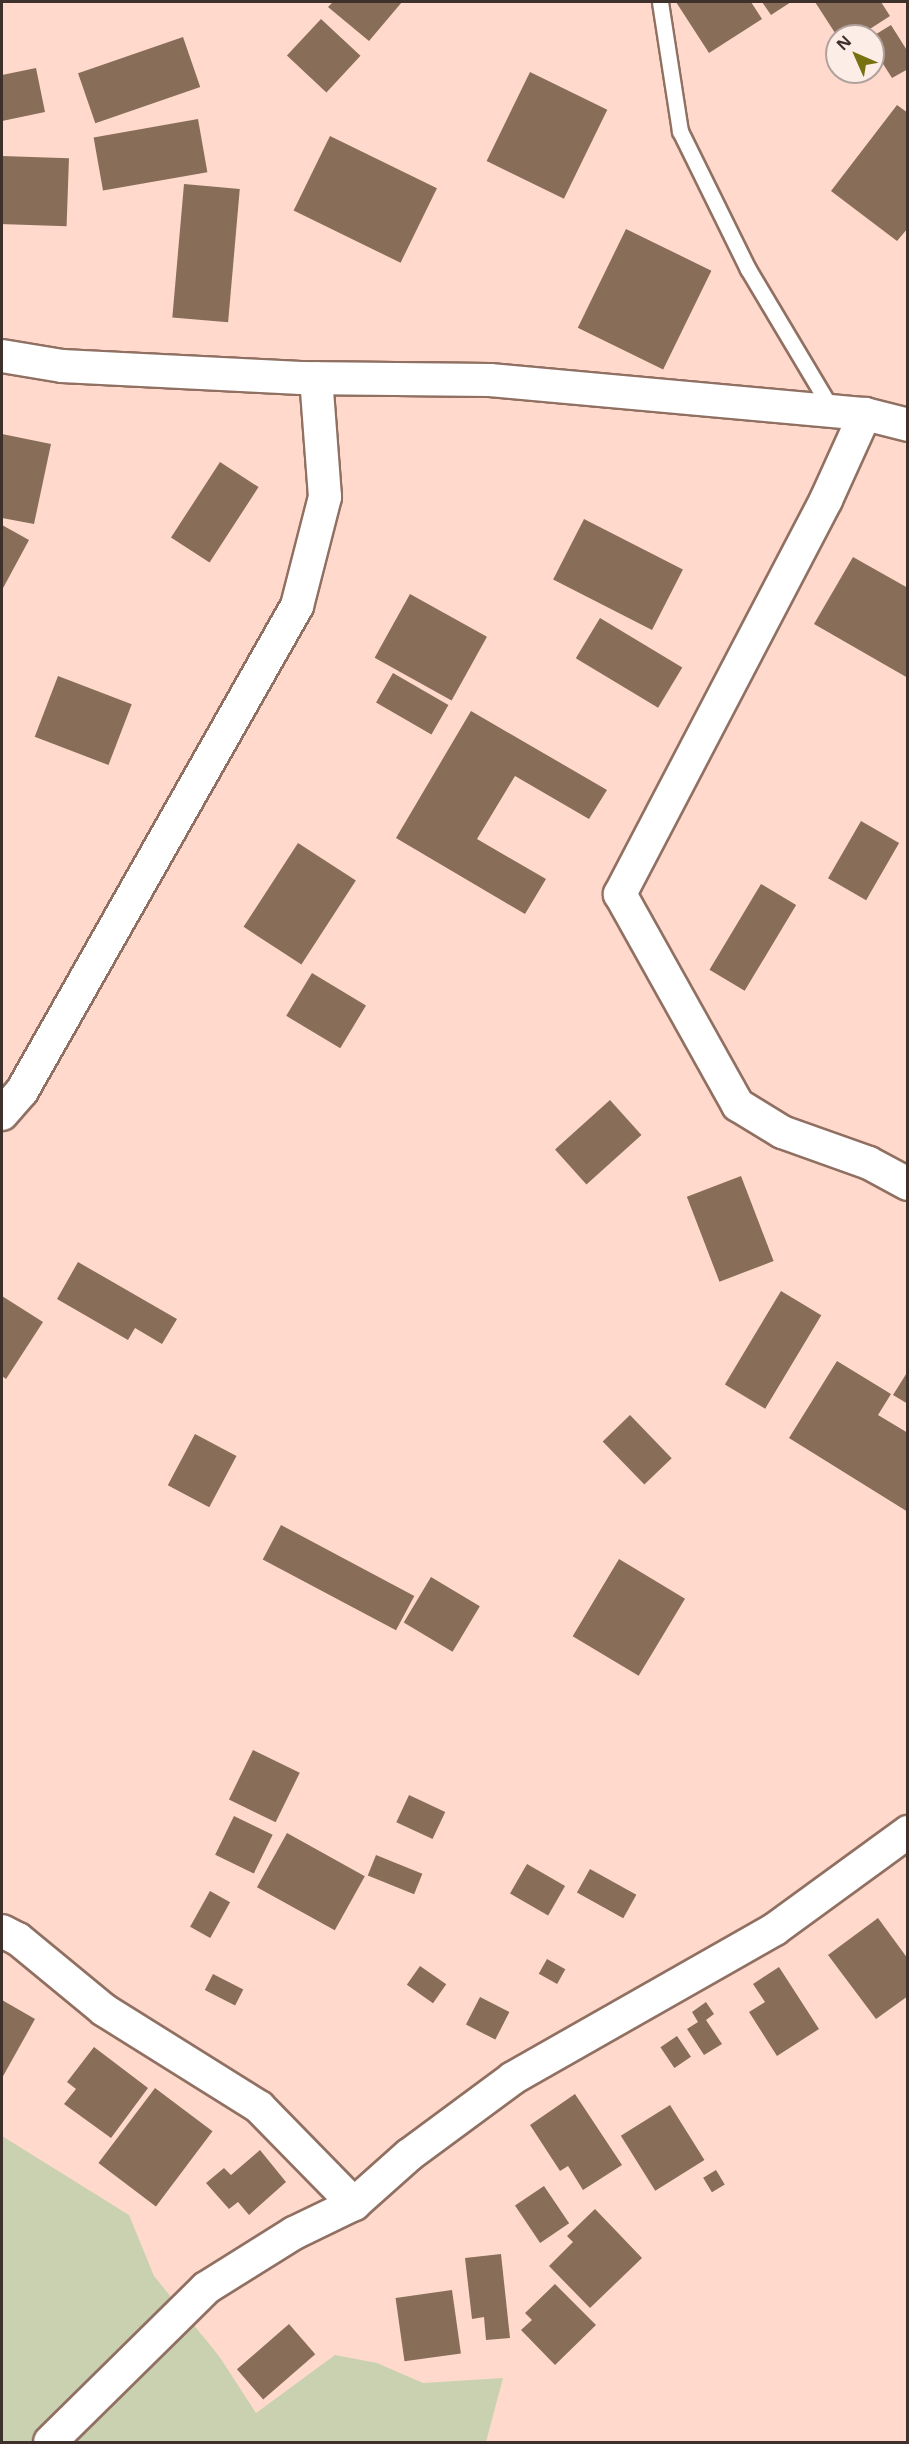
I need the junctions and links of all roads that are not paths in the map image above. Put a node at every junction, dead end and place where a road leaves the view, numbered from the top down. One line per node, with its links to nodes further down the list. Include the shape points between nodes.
1 (660, 2): 4 (lane, via 680,131 748,268)
2 (2, 356): 3 (street, via 62,366)
3 (316, 378): 4 (street, via 490,380); 7 (street, via 325,496 297,606 22,1091)
4 (832, 410): 5 (street)
5 (865, 414): 6 (street); 8 (street, via 815,521 620,894 738,1104 782,1132 869,1163)
6 (908, 424)
7 (2, 1114)
8 (908, 1184)
9 (908, 1832): 11 (street, via 775,1929 513,2078 409,2156)
10 (2, 1931): 11 (street, via 18,1939 104,2010 259,2107)
11 (354, 2204): 12 (street, via 294,2233 207,2288)
12 (50, 2442)

